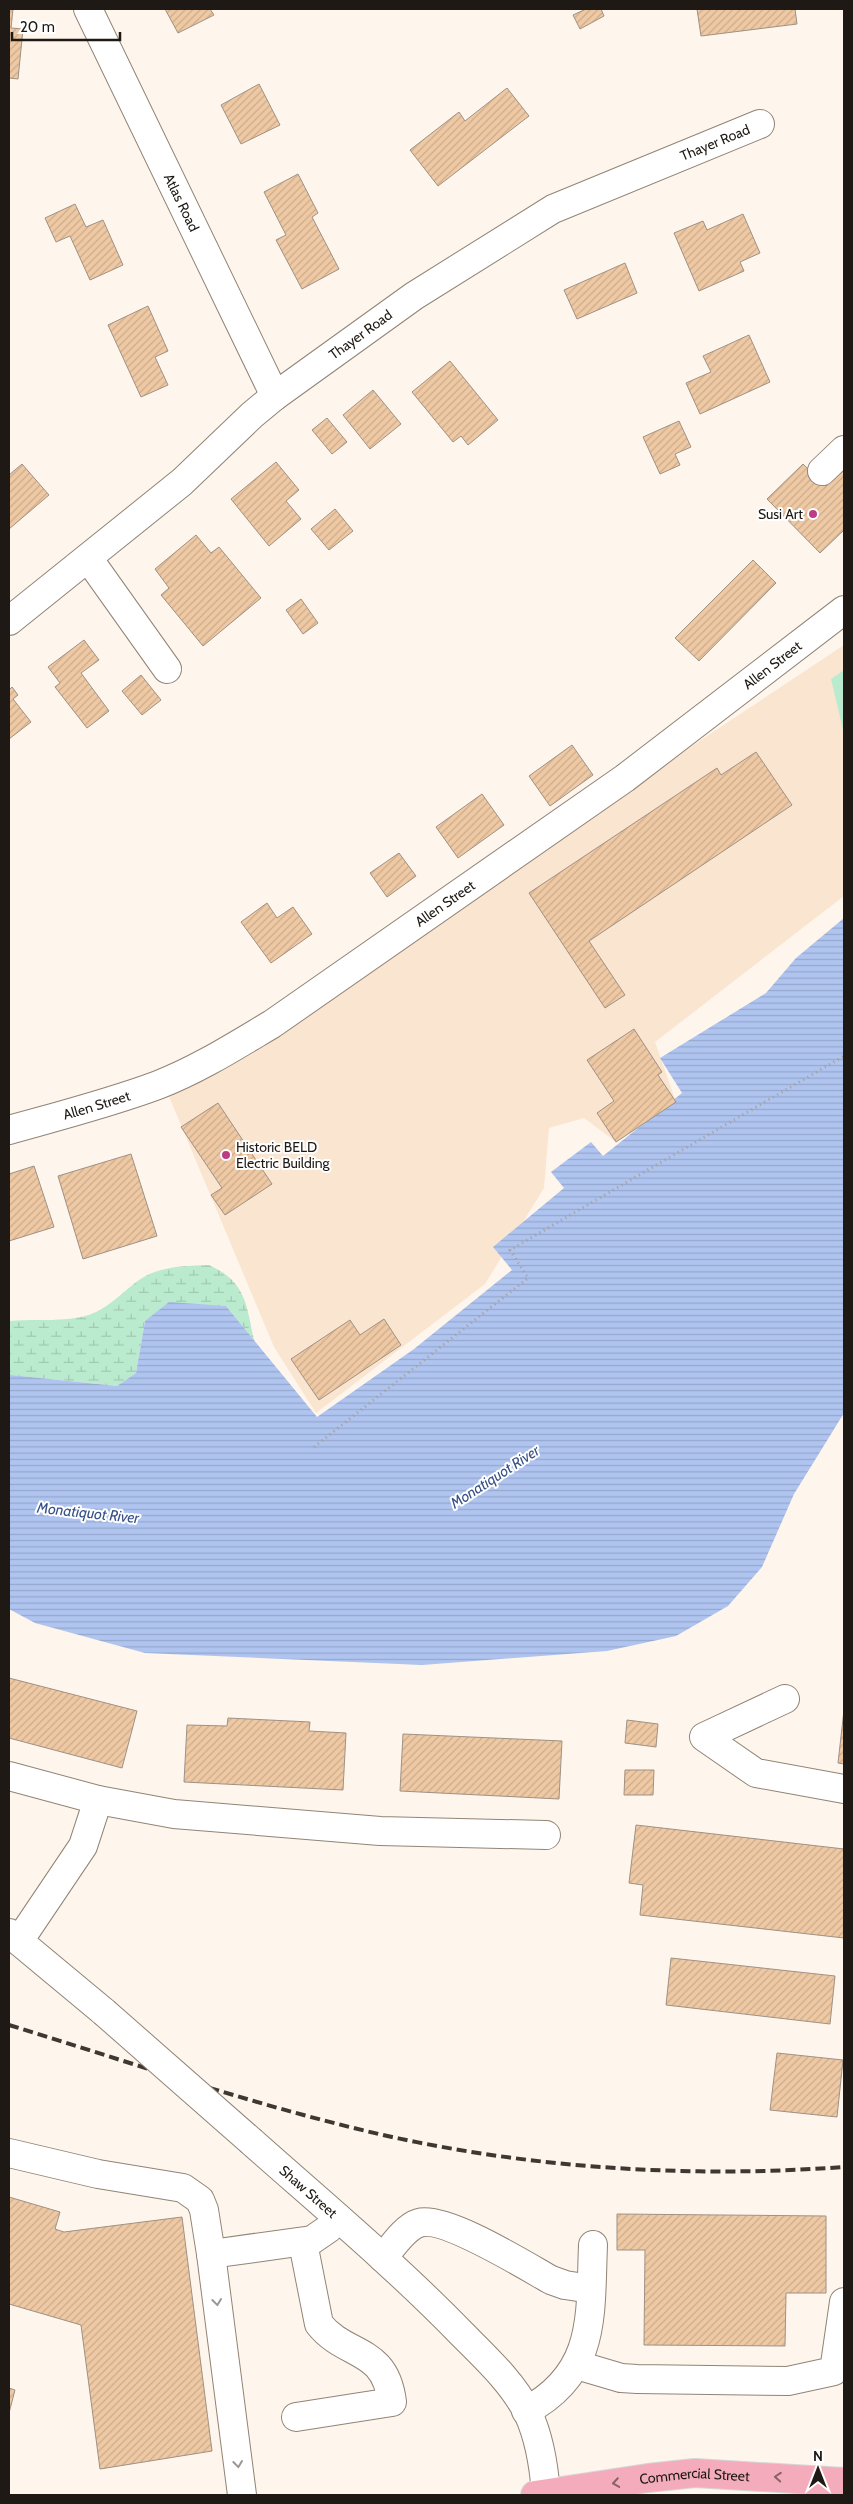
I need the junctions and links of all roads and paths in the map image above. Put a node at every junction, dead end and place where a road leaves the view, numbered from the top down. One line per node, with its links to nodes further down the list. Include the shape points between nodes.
1 (88, 9): 3 (street, Atlas Road)
2 (760, 124): 3 (street, Thayer Road, via 553,209 414,296)
3 (275, 396): 6 (street, Thayer Road, via 182,482)
4 (844, 450): 5 (street)
5 (822, 471)
6 (88, 558): 8 (street, Thayer Road); 9 (street)
7 (844, 610): 11 (street, Allen Street, via 624,778 272,1024 212,1060 159,1085)
8 (9, 621)
9 (167, 668)
10 (844, 1056): 12 (path, via 510,1250 528,1278)
11 (9, 1130)
12 (314, 1448)
13 (785, 1699): 15 (street, via 704,1737 756,1772)
14 (9, 1776): 16 (street)
15 (844, 1789)
16 (98, 1800): 17 (street, via 153,1812 350,1830); 18 (street, via 84,1846)
17 (546, 1835)
18 (14, 1937): 20 (street, Shaw Street, bridge)
19 (9, 2153): 23 (street, via 98,2174 183,2188 200,2200)
20 (338, 2218): 21 (street, via 320,2236); 24 (street, Shaw Street)
21 (303, 2243): 23 (street); 30 (street, via 319,2324 327,2334 374,2361 386,2380 392,2402)
22 (593, 2245): 25 (street)
23 (211, 2254): 32 (street, one-way to 32)
24 (383, 2258): 25 (street, via 410,2228 418,2223 435,2222 455,2229 552,2280); 29 (street, Shaw Street, via 486,2358)
25 (591, 2289): 28 (street, via 586,2336)
26 (844, 2302): 27 (street)
27 (841, 2339): 28 (street, via 834,2371 788,2381 621,2378)
28 (577, 2365): 29 (street, via 556,2391)
29 (526, 2410): 33 (street, Shaw Street, via 541,2450)
30 (296, 2416)
31 (844, 2482): 33 (main road, Commercial Street, one-way to 33, via 695,2473)
32 (242, 2495)
33 (540, 2495): 34 (main road)
34 (580, 2495)

